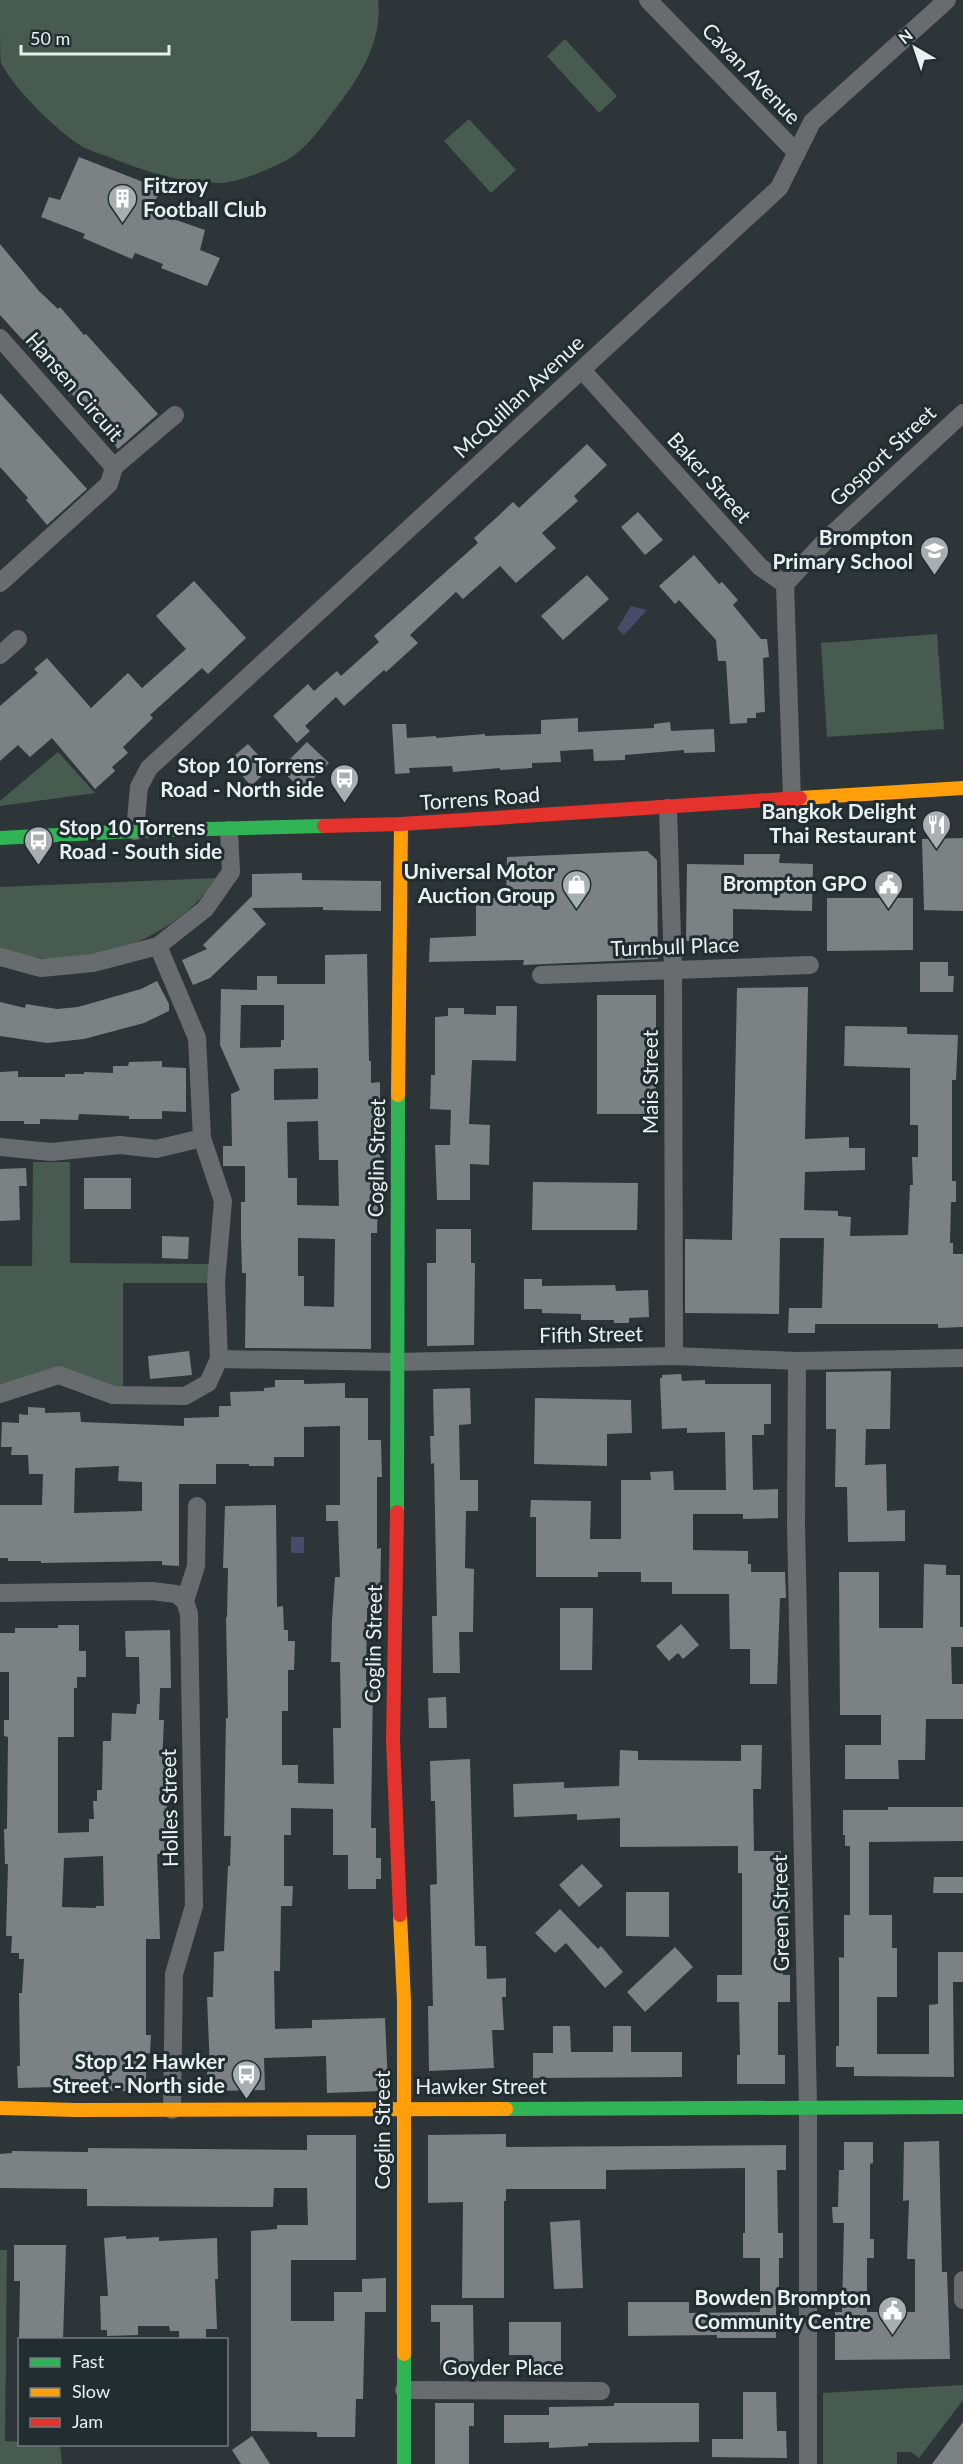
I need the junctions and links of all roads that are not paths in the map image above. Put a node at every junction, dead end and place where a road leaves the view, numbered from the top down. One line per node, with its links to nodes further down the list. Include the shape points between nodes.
1 (648, 0): 3 (street, Cavan Avenue)
2 (947, 0): 3 (street, McQuillan Avenue, via 812,122)
3 (797, 153): 5 (street, McQuillan Avenue, via 779,188)
4 (0, 338): 8 (street, Hansen Circuit)
5 (582, 370): 10 (street, Baker Street, via 760,567); 18 (street, McQuillan Avenue, via 149,768 139,787)
6 (963, 413): 10 (street, Gosport Street, via 828,538)
7 (175, 415): 8 (street, Hansen Circuit)
8 (114, 467): 9 (street, Hansen Circuit, via 109,484)
9 (0, 583)
10 (785, 584): 14 (street)
11 (18, 639): 12 (street)
12 (0, 656)
13 (963, 788): 14 (street, Torrens Road)
14 (792, 800): 15 (street, Torrens Road)
15 (668, 808): 16 (street, Torrens Road); 23 (street, Mais Street)
16 (401, 825): 17 (street, Torrens Road); 31 (street, Coglin Street)
17 (229, 830): 18 (street, Torrens Road); 20 (street, via 231,872 205,909)
18 (135, 831): 19 (street, Torrens Road)
19 (0, 838)
20 (158, 946): 21 (street, via 93,963 41,968); 25 (street, via 197,1038)
21 (0, 957)
22 (810, 965): 23 (street, Turnbull Place)
23 (674, 969): 24 (street, Turnbull Place); 27 (street, Mais Street)
24 (541, 975)
25 (202, 1138): 26 (street, via 156,1149 120,1145 51,1152); 29 (street, via 223,1201 216,1282)
26 (0, 1147)
27 (674, 1356): 30 (street, Fifth Street); 31 (street, Fifth Street)
28 (963, 1358): 30 (street, Fifth Street)
29 (219, 1359): 31 (street, Fifth Street); 32 (street, via 208,1383 185,1396 113,1395 59,1375)
30 (797, 1361): 36 (street, Green Street, via 796,1524)
31 (396, 1362): 39 (street, Coglin Street, via 393,1740 404,2001)
32 (0, 1394)
33 (197, 1506): 35 (street, Holles Street, via 196,1566)
34 (0, 1593): 35 (street, via 152,1591 176,1594)
35 (185, 1601): 40 (street, Holles Street, via 189,1614 194,1906 174,1974)
36 (808, 2107): 37 (street, Hawker Street); 39 (street, Hawker Street); 46 (street, Green Street)
37 (963, 2107)
38 (0, 2108): 40 (street, Hawker Street)
39 (404, 2109): 40 (street, Hawker Street); 43 (street, Coglin Street)
40 (172, 2110)
41 (963, 2280): 42 (street)
42 (963, 2300)
43 (404, 2390): 44 (street, Goyder Place); 45 (street, Coglin Street)
44 (601, 2391)
45 (404, 2464)
46 (808, 2464)

